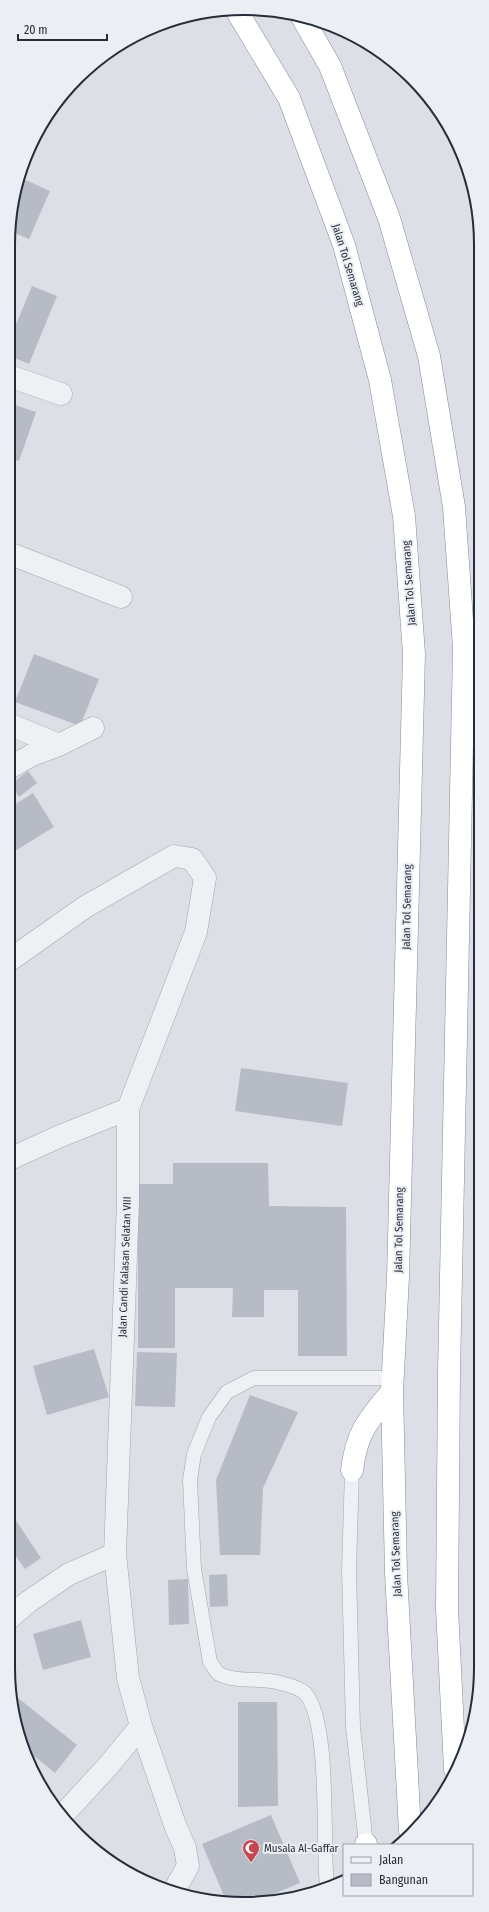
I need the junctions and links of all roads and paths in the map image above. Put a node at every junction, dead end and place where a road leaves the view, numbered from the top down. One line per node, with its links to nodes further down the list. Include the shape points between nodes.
1 (239, 15): 14 (highway, Jalan Tol Semarang, via 289,98 344,245 380,380 404,516 414,654)
2 (306, 23): 19 (highway, via 330,66 389,218 429,356 454,507 464,648 447,1594)
3 (15, 378): 4 (street)
4 (61, 394)
5 (15, 556): 6 (street)
6 (121, 596)
7 (15, 727): 9 (street)
8 (93, 728): 9 (street)
9 (59, 745): 10 (street)
10 (15, 765)
11 (15, 956): 12 (street, via 85,907 174,856 192,859 205,878 196,932)
12 (128, 1109): 13 (street, via 58,1136); 16 (street, Jalan Candi Kalasan Selatan VIII, via 128,1202)
13 (15, 1157)
14 (393, 1384): 15 (highway, via 366,1424 355,1447); 21 (highway, Jalan Tol Semarang, via 396,1573); 23 (lane, via 254,1378 227,1392 209,1418 194,1454 190,1480 194,1569 210,1662 218,1673 232,1678 270,1680 296,1688 304,1693 314,1709 320,1734)
15 (352, 1470): 22 (lane, via 349,1570 353,1727)
16 (115, 1554): 17 (street, via 69,1574); 18 (street, Jalan Candi Kalasan Selatan VIII, via 128,1678)
17 (15, 1612)
18 (141, 1726): 20 (street); 24 (street, Jalan Candi Kalasan Selatan VIII, via 185,1848 188,1866)
19 (455, 1760)
20 (66, 1812)
21 (410, 1827)
22 (366, 1844)
23 (327, 1882)
24 (176, 1887)

